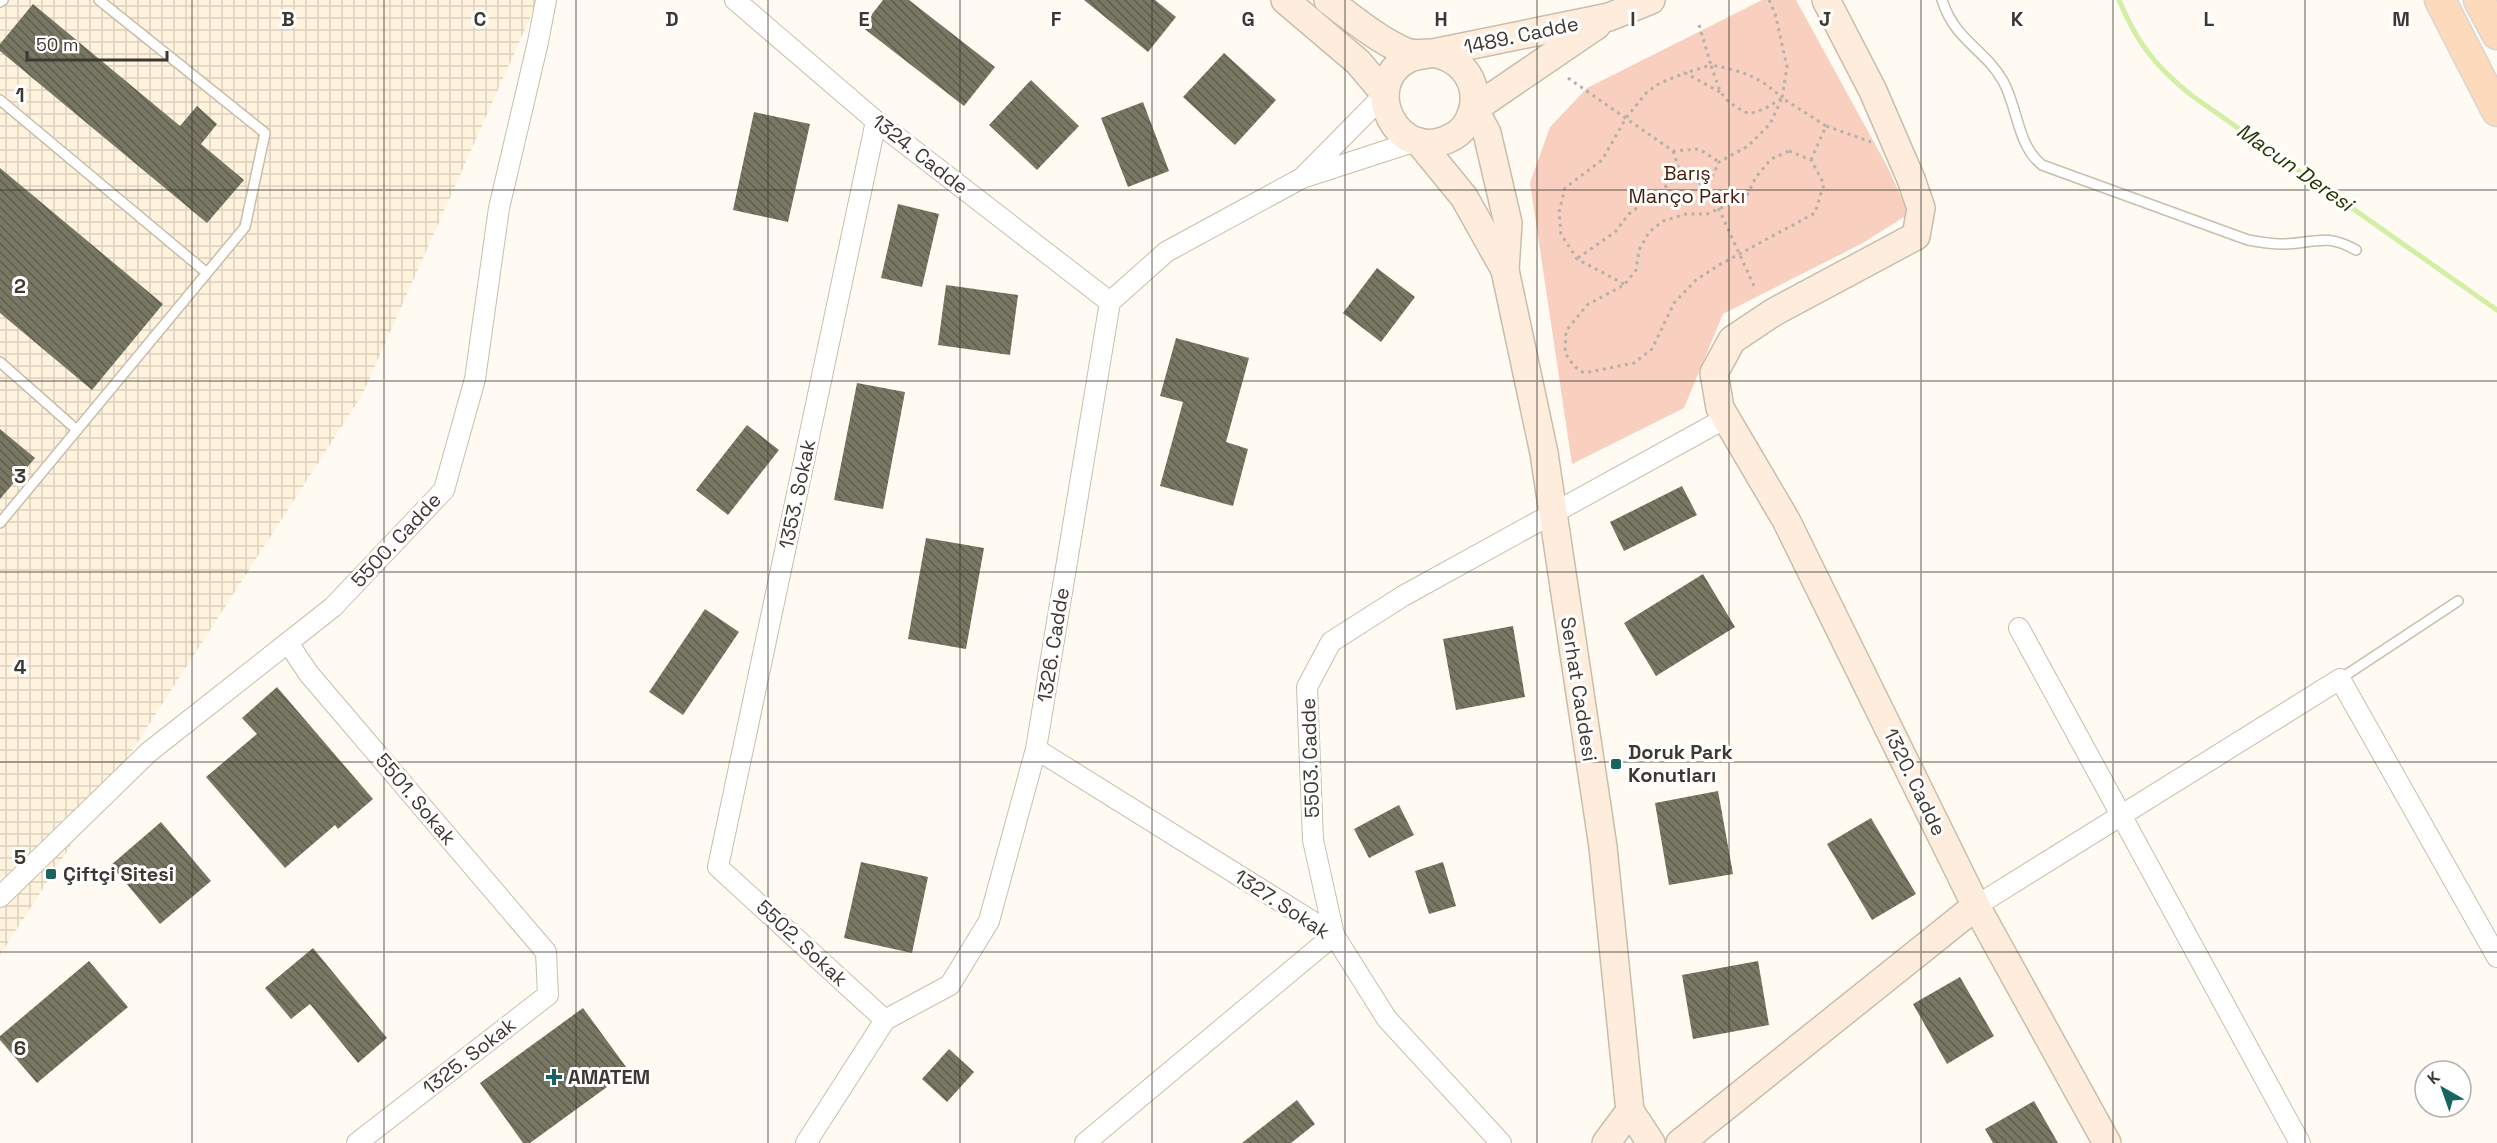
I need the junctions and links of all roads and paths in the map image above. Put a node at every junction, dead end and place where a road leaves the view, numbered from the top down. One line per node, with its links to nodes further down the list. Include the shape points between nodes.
1 (99, 0): 41 (lane, via 266,133 245,227)
2 (546, 0): 52 (street, 5500. Cadde, via 499,208 475,379 444,490 333,607)
3 (735, 0): 26 (street, 1324. Cadde)
4 (1285, 0): 20 (main road, via 1358,62)
5 (1328, 0): 15 (main road, via 1406,53)
6 (1651, 0): 12 (main road, 1489. Cadde)
7 (1769, 0): 21 (path, via 1787,67)
8 (1826, 0): 29 (main road)
9 (1942, 0): 37 (lane, via 1956,31 1987,60 2004,84 2026,145 2042,165 2248,240 2282,244 2324,239)
10 (2440, 0): 24 (main road)
11 (2479, 0): 14 (main road)
12 (1609, 17): 15 (main road, 1489. Cadde); 23 (main road, 1489. Cadde)
13 (1699, 25): 16 (path)
14 (2497, 34)
15 (1433, 53): 20 (main road, via 1404,62 1391,76); 23 (main road, via 1451,59 1466,71 1475,96)
16 (1711, 64): 17 (path); 19 (path); 21 (path, via 1746,72 1767,83)
17 (1685, 73): 19 (path); 25 (path, via 1647,92)
18 (1568, 78): 25 (path)
19 (1720, 92): 21 (path, via 1727,103 1749,114)
20 (1385, 94): 28 (main road, via 1386,110 1393,124 1403,135); 34 (street)
21 (1782, 98): 27 (path); 32 (path, via 1770,124 1748,146)
22 (0, 100): 41 (lane)
23 (1474, 109): 28 (main road, via 1458,134 1432,144); 40 (main road, via 1487,133 1508,223)
24 (2497, 111)
25 (1626, 118): 30 (path); 39 (path, via 1602,160 1565,188 1559,212 1562,234)
26 (876, 121): 44 (street, 1324. Cadde); 56 (street, 1353. Sokak)
27 (1826, 126): 29 (path, via 1866,141); 31 (path)
28 (1418, 142): 34 (street); 40 (main road, via 1464,197)
29 (1897, 146): 46 (main road, 1320. Cadde, via 1921,208 1916,236 1774,312 1732,340 1714,373 1720,408)
30 (1673, 151): 32 (path, via 1699,149); 33 (path)
31 (1811, 160): 36 (path, via 1790,151 1771,159 1746,196); 38 (path, via 1824,184 1815,213)
32 (1719, 162): 35 (path)
33 (1681, 175): 35 (path); 39 (path)
34 (1302, 178): 44 (street, via 1166,252)
35 (1709, 187): 36 (path)
36 (1719, 209): 38 (path); 42 (path, via 1707,214 1686,213 1663,221 1648,232 1639,250 1636,270)
37 (2356, 250)
38 (1739, 254): 42 (path, via 1696,280 1674,303 1652,349 1634,363 1584,372 1574,366 1565,352 1566,331 1587,305); 43 (path)
39 (1577, 259): 42 (path)
40 (1504, 270): 48 (main road, Serhat Caddesi)
41 (207, 273): 47 (lane)
42 (1624, 285)
43 (1754, 286)
44 (1110, 302): 54 (street, 1326. Cadde)
45 (0, 362): 47 (lane)
46 (1726, 418): 48 (street, 5503. Cadde); 58 (main road, 1320. Cadde, via 1786,520)
47 (77, 430): 49 (lane)
48 (1553, 512): 59 (street, 5503. Cadde, via 1402,596 1331,642 1307,687 1313,840); 63 (main road, Serhat Caddesi, via 1603,847)
49 (0, 523)
50 (2458, 601): 53 (lane)
51 (2019, 628): 55 (street)
52 (288, 644): 57 (street, 5500. Cadde, via 149,752); 60 (street, 5501. Sokak, via 309,674)
53 (2340, 679): 55 (street); 61 (street)
54 (1036, 749): 59 (street, 1327. Sokak); 62 (street, 1326. Cadde, via 988,921 950,985)
55 (2121, 814): 58 (street); 72 (street)
56 (718, 867): 62 (street, 5502. Sokak)
57 (0, 897)
58 (1976, 906): 70 (main road); 71 (main road, 1320. Cadde)
59 (1334, 935): 66 (street); 67 (street, 1327. Sokak, via 1387,1019)
60 (546, 952): 64 (street, 1325. Sokak, via 548,995)
61 (2497, 957)
62 (885, 1020): 65 (street, 1326. Cadde)
63 (1630, 1111): 68 (main road); 69 (main road, Serhat Caddesi)
64 (357, 1143)
65 (806, 1143)
66 (1085, 1143)
67 (1501, 1143)
68 (1606, 1143)
69 (1651, 1143)
70 (1680, 1143)
71 (2107, 1143)
72 (2300, 1143)

